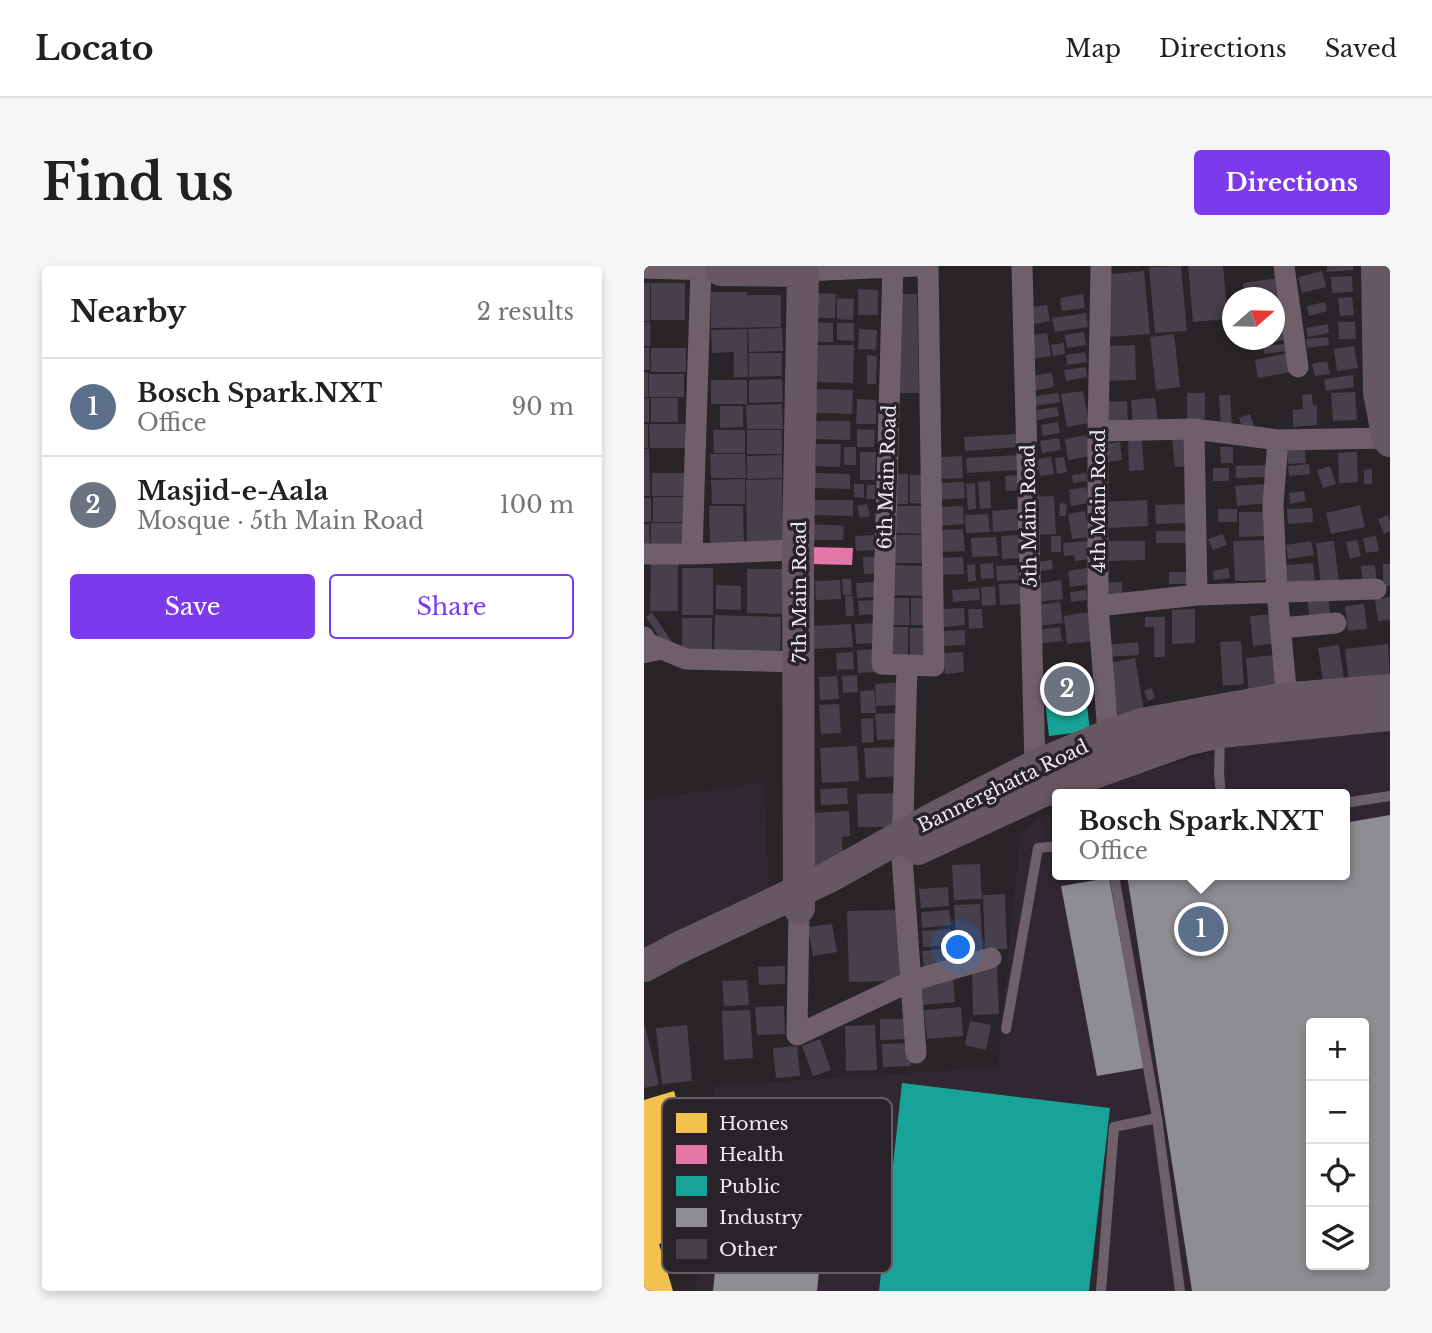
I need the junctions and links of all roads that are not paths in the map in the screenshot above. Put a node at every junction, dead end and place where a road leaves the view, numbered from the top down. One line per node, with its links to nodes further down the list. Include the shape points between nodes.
1 (916, 266): 7 (street)
2 (928, 266): 29 (street, via 934,666)
3 (1022, 266): 35 (street, 5th Main Road)
4 (1101, 266): 13 (street, 4th Main Road)
5 (1284, 266): 11 (street)
6 (1377, 266): 14 (main road, via 1379,393)
7 (893, 267): 10 (street); 29 (street, 6th Main Road, via 882,664)
8 (644, 268): 9 (street)
9 (714, 268): 10 (main road); 18 (street)
10 (803, 269): 16 (main road, 7th Main Road)
11 (1298, 367)
12 (1194, 429): 13 (street); 15 (street); 21 (street)
13 (1098, 431): 22 (street, 4th Main Road)
14 (1389, 439): 15 (street)
15 (1278, 440): 20 (street, via 1273,505)
16 (798, 550): 18 (street); 28 (main road, 7th Main Road)
17 (644, 554): 18 (street)
18 (692, 554)
19 (1376, 589): 20 (street)
20 (1277, 592): 21 (street); 24 (street)
21 (1197, 595): 22 (street)
22 (1098, 606): 34 (street, 4th Main Road)
23 (1336, 622): 24 (street)
24 (1281, 628): 31 (street)
25 (644, 638): 26 (street)
26 (670, 653): 27 (lane); 28 (street, via 686,659)
27 (644, 658)
28 (798, 662): 43 (main road, 7th Main Road)
29 (906, 665): 40 (street)
30 (1390, 690): 31 (main road, Bannerghatta Road)
31 (1289, 712): 32 (main road, Bannerghatta Road); 33 (main road, Bannerghatta Road); 34 (main road, Bannerghatta Road, via 1142,724)
32 (1390, 715)
33 (1220, 732): 36 (main road, Bannerghatta Road); 37 (lane)
34 (1107, 736): 35 (main road, Bannerghatta Road); 36 (street, 4th Main Road)
35 (1035, 766): 40 (main road, Bannerghatta Road, via 934,818)
36 (1111, 767): 40 (main road, Bannerghatta Road)
37 (1220, 789)
38 (1390, 796): 39 (lane)
39 (1350, 802)
40 (902, 846): 43 (main road, Bannerghatta Road); 46 (street)
41 (1052, 847): 48 (lane, via 1038,848)
42 (1115, 880): 50 (lane)
43 (799, 902): 45 (main road, Bannerghatta Road, via 676,949); 46 (street, via 797,1035); 47 (main road, Bannerghatta Road)
44 (991, 958): 46 (street)
45 (644, 966)
46 (911, 981): 49 (street)
47 (644, 987)
48 (1006, 1029)
49 (916, 1053)
50 (1157, 1118): 51 (lane, via 1114,1127); 52 (lane)
51 (1101, 1291)
52 (1180, 1291)

